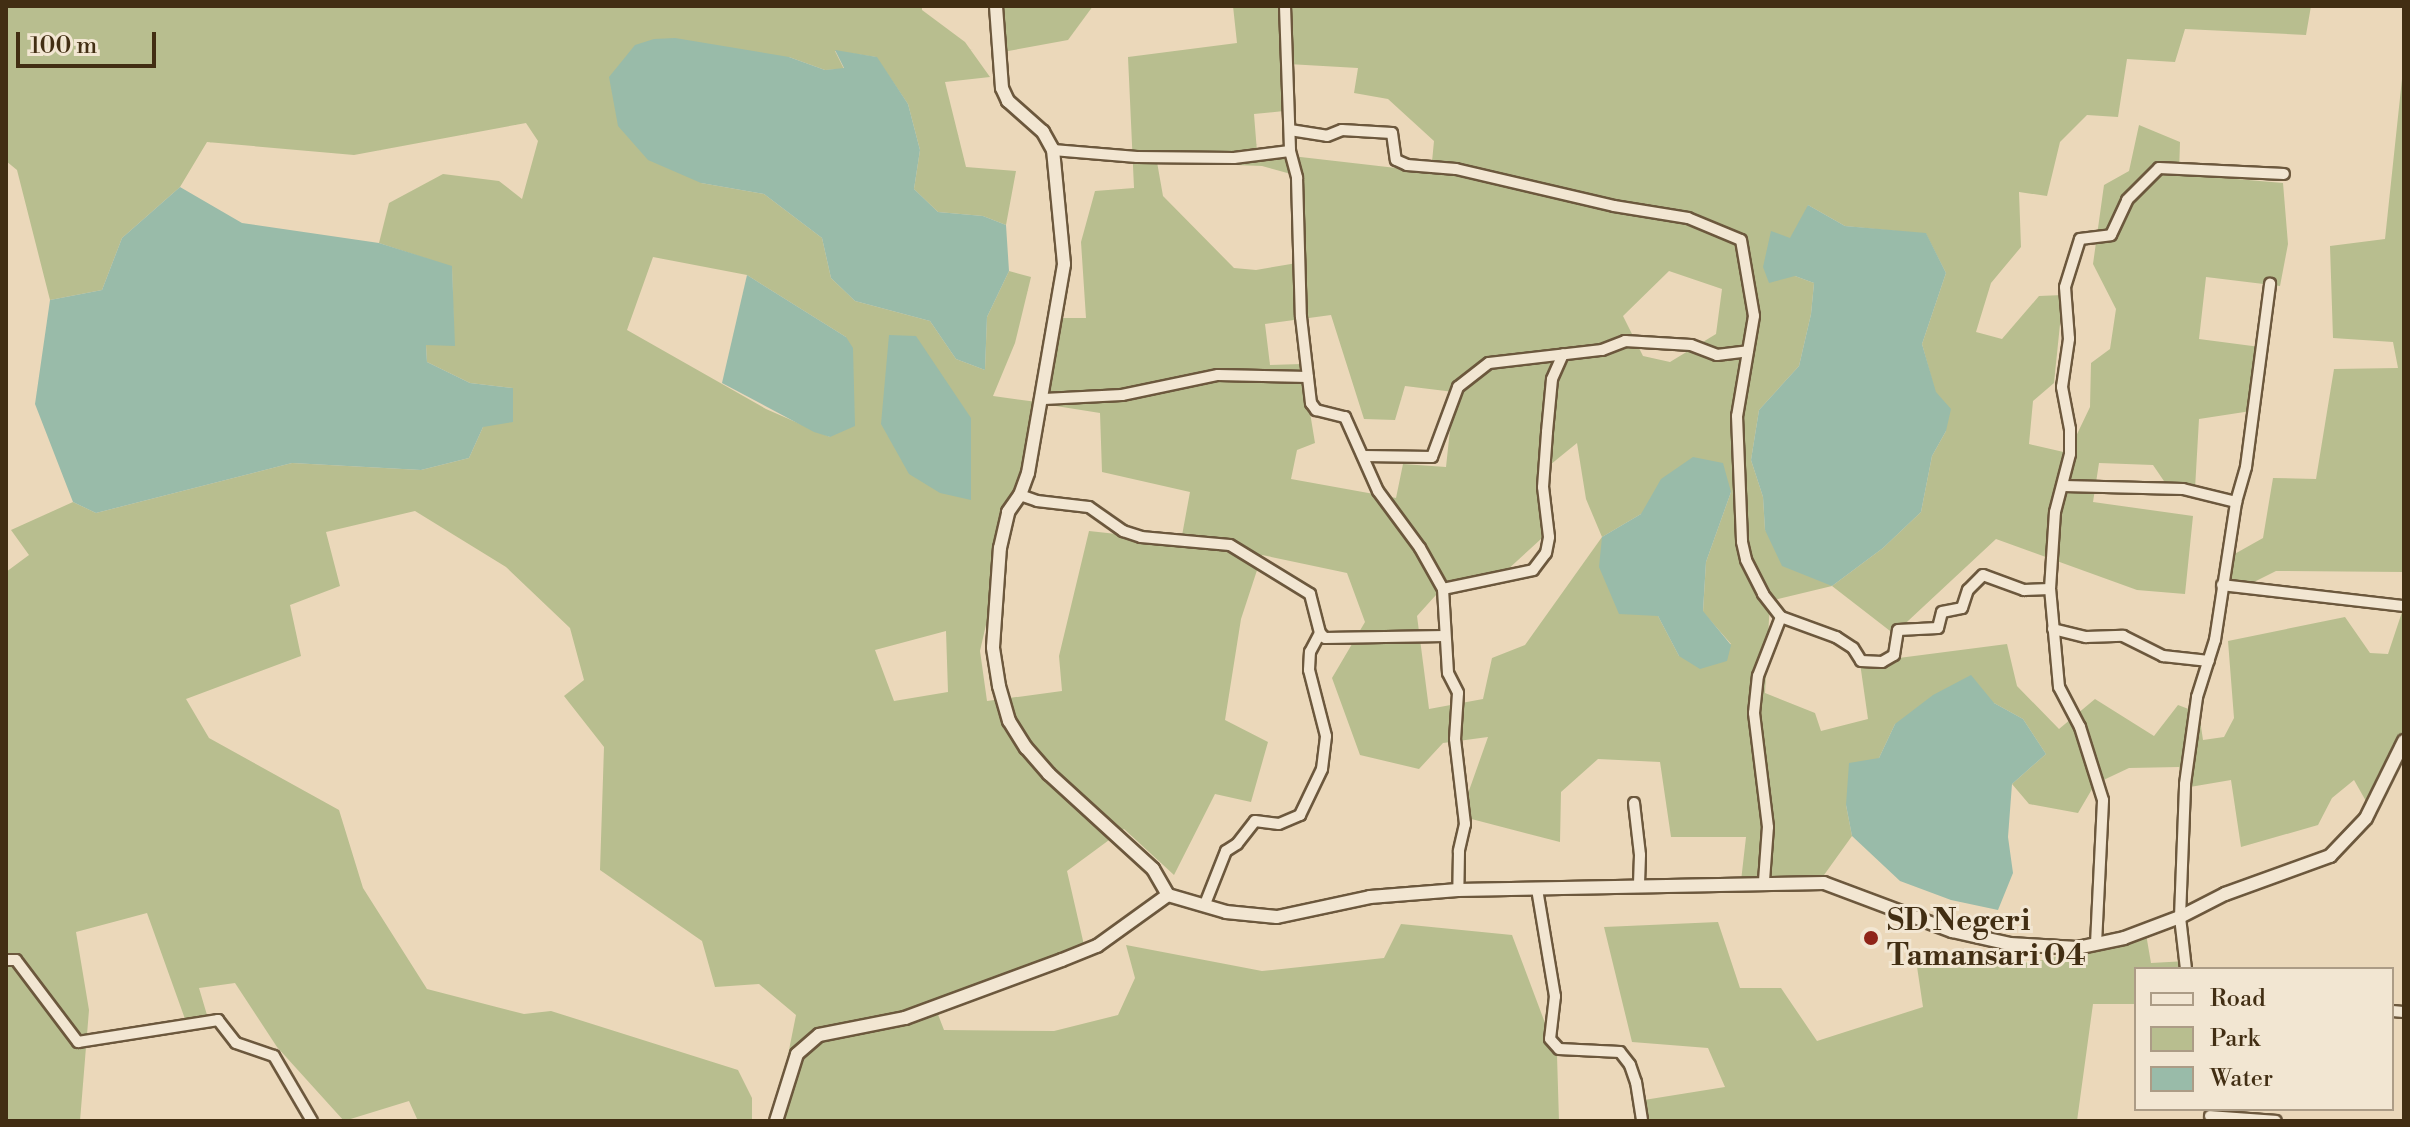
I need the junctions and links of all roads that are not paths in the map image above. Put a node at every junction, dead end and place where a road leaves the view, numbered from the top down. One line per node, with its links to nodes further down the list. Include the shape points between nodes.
1 (996, 6): 4 (street, via 1002,88)
2 (1285, 6): 3 (street)
3 (1290, 130): 5 (street); 8 (street, via 1327,136 1342,130 1392,133 1396,160 1407,165 1456,169 1688,218 1741,240 1754,316)
4 (1053, 150): 5 (street, via 1234,158); 11 (street, via 1064,264)
5 (1290, 151): 10 (street, via 1297,178)
6 (2284, 174): 13 (street, via 2159,168 2127,200 2111,235 2080,239 2065,287 2069,339 2062,387 2070,429)
7 (2270, 284): 15 (street, via 2246,467)
8 (1748, 351): 9 (street, via 1717,355 1691,345 1625,341 1602,350); 20 (street, via 1737,416 1742,542 1763,594)
9 (1563, 354): 12 (street, via 1489,363 1458,387 1432,457); 17 (street, via 1552,379 1547,432 1546,553 1533,570)
10 (1308, 377): 11 (street, via 1218,375 1122,395); 12 (street, via 1311,403 1316,410 1345,417)
11 (1044, 399): 14 (street)
12 (1364, 456): 17 (street, via 1378,491)
13 (2064, 486): 15 (street, via 2183,489); 18 (street, via 2055,512)
14 (1020, 495): 22 (street, via 1089,507 1141,537 1230,545 1310,594); 31 (street, via 1008,512 1000,548 993,647 1009,721 1049,774 1153,869)
15 (2236, 502): 16 (street)
16 (2222, 585): 19 (street); 24 (street)
17 (1443, 589): 23 (street)
18 (2050, 589): 20 (street, via 2024,590 1983,575 1968,590 1962,608 1942,612 1938,628 1898,630 1894,655 1882,662 1861,661 1836,637); 21 (street)
19 (2404, 606)
20 (1781, 617): 27 (street, via 1758,676 1754,713 1768,827)
21 (2053, 629): 24 (street, via 2086,637 2123,636 2163,656); 34 (street, via 2059,687 2080,727 2103,800)
22 (1320, 633): 23 (street, via 1325,638); 32 (street, via 1310,652 1309,670 1326,736 1322,769 1300,815 1279,824 1255,821 1226,851)
23 (1445, 636): 30 (street, via 1448,673 1458,693 1455,739 1465,824)
24 (2209, 661): 33 (street, via 2197,697 2185,784)
25 (2404, 741): 33 (street, via 2366,818 2330,856 2225,894)
26 (1634, 803): 28 (street)
27 (1764, 881): 28 (street); 34 (street, via 1824,883 1952,931 2010,944)
28 (1639, 885): 29 (street)
29 (1537, 889): 30 (street); 40 (street, via 1555,996 1550,1039 1559,1049 1620,1052 1636,1082)
30 (1458, 890): 32 (street, via 1370,897 1277,917 1226,912)
31 (1168, 895): 32 (street); 39 (street, via 1097,946 905,1018 819,1035 797,1054)
32 (1205, 904)
33 (2180, 917): 34 (street); 36 (street)
34 (2096, 944)
35 (6, 960): 38 (street, via 16,960 78,1042 218,1020 236,1043 274,1056)
36 (2186, 967)
37 (2210, 1115): 41 (street)
38 (312, 1121)
39 (776, 1121)
40 (1642, 1121)
41 (2276, 1121)

